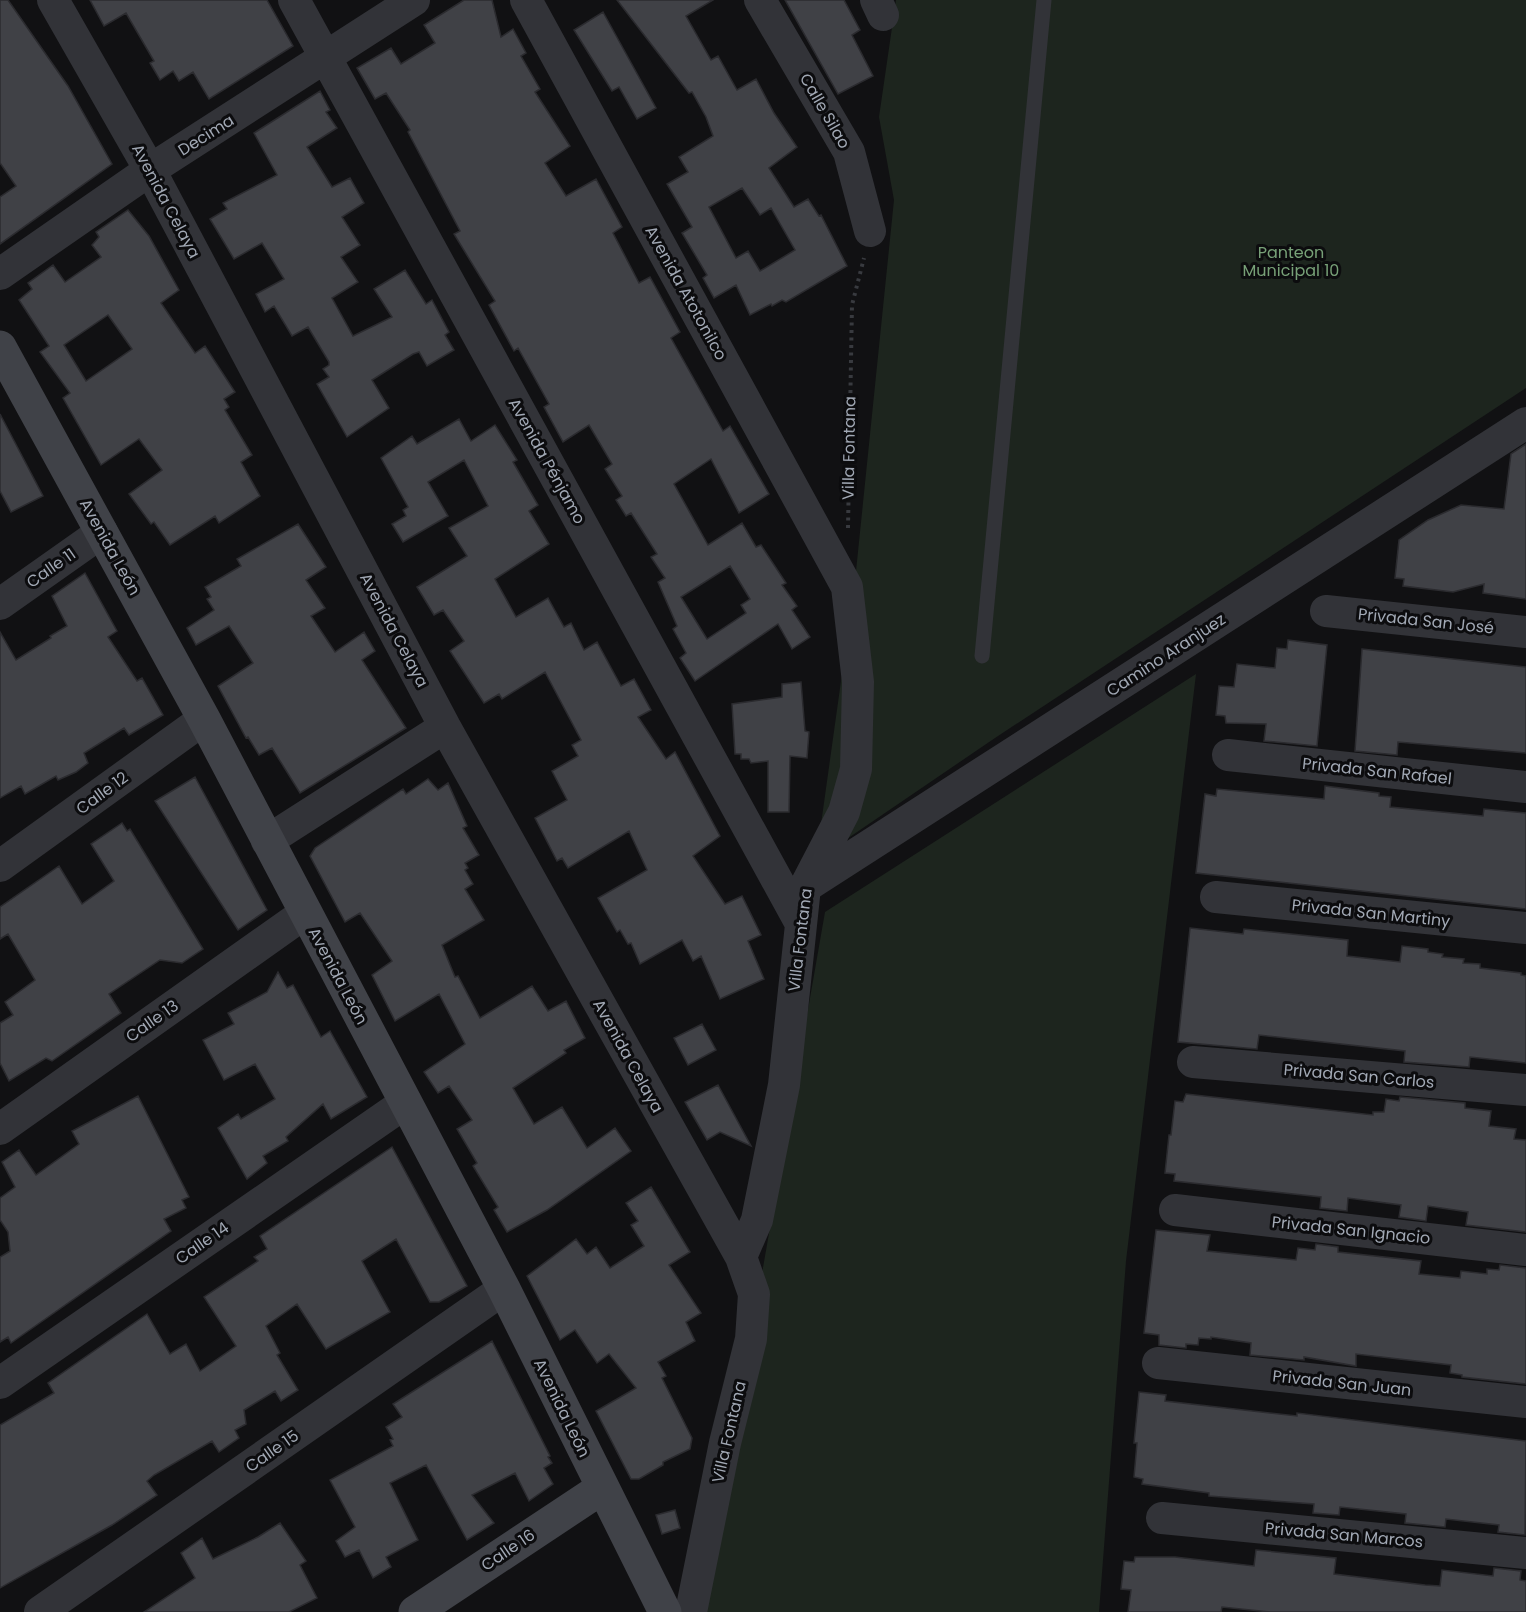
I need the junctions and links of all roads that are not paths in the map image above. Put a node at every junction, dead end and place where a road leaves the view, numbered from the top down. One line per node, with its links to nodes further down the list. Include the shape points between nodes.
1 (53, 0): 8 (street, Avenida Celaya)
2 (294, 0): 7 (street, Avenida Pénjamo)
3 (414, 0): 7 (street, Decima)
4 (526, 0): 14 (street, Avenida Atotonilco)
5 (760, 0): 9 (street, Calle Silao, via 849,152)
6 (1044, 0): 18 (lane)
7 (326, 58): 8 (street, Decima); 28 (street, Avenida Pénjamo)
8 (150, 170): 10 (street, Decima); 20 (street, Avenida Celaya)
9 (870, 231)
10 (0, 274)
11 (0, 347): 13 (street, Avenida León)
12 (1526, 423): 25 (street, Camino Aranjuez)
13 (102, 532): 15 (street, Calle 11); 19 (street, Avenida León)
14 (847, 587): 25 (street, Villa Fontana, via 858,682 856,769 844,812)
15 (0, 604)
16 (1326, 611): 17 (street, Privada San José)
17 (1526, 632)
18 (982, 656)
19 (204, 719): 23 (street, Avenida León); 24 (street, Calle 12)
20 (445, 728): 23 (street); 36 (street, Avenida Celaya)
21 (1228, 755): 22 (street, Privada San Rafael)
22 (1526, 787)
23 (267, 841): 27 (street, Avenida León)
24 (0, 866)
25 (805, 887): 28 (street, Villa Fontana)
26 (1216, 897): 29 (street, Privada San Martiny)
27 (305, 914): 32 (street, Avenida León); 33 (street, Calle 13)
28 (800, 922): 36 (street, Villa Fontana, via 784,1085 757,1220)
29 (1526, 928)
30 (1193, 1062): 31 (street, Privada San Carlos)
31 (1526, 1089)
32 (405, 1103): 37 (street, Avenida León); 39 (street, Calle 14)
33 (0, 1129)
34 (1175, 1210): 35 (street, Privada San Ignacio)
35 (1526, 1250)
36 (741, 1257): 47 (street, Villa Fontana, via 754,1294 751,1339 725,1443)
37 (504, 1289): 41 (street, Avenida León); 44 (street, Calle 15)
38 (1158, 1363): 40 (street, Privada San Juan)
39 (0, 1383)
40 (1526, 1402)
41 (602, 1488): 45 (street, Calle 16); 46 (street, Avenida León)
42 (1162, 1518): 43 (street, Privada San Marcos)
43 (1526, 1553)
44 (40, 1612)
45 (415, 1612)
46 (665, 1612)
47 (691, 1612)

